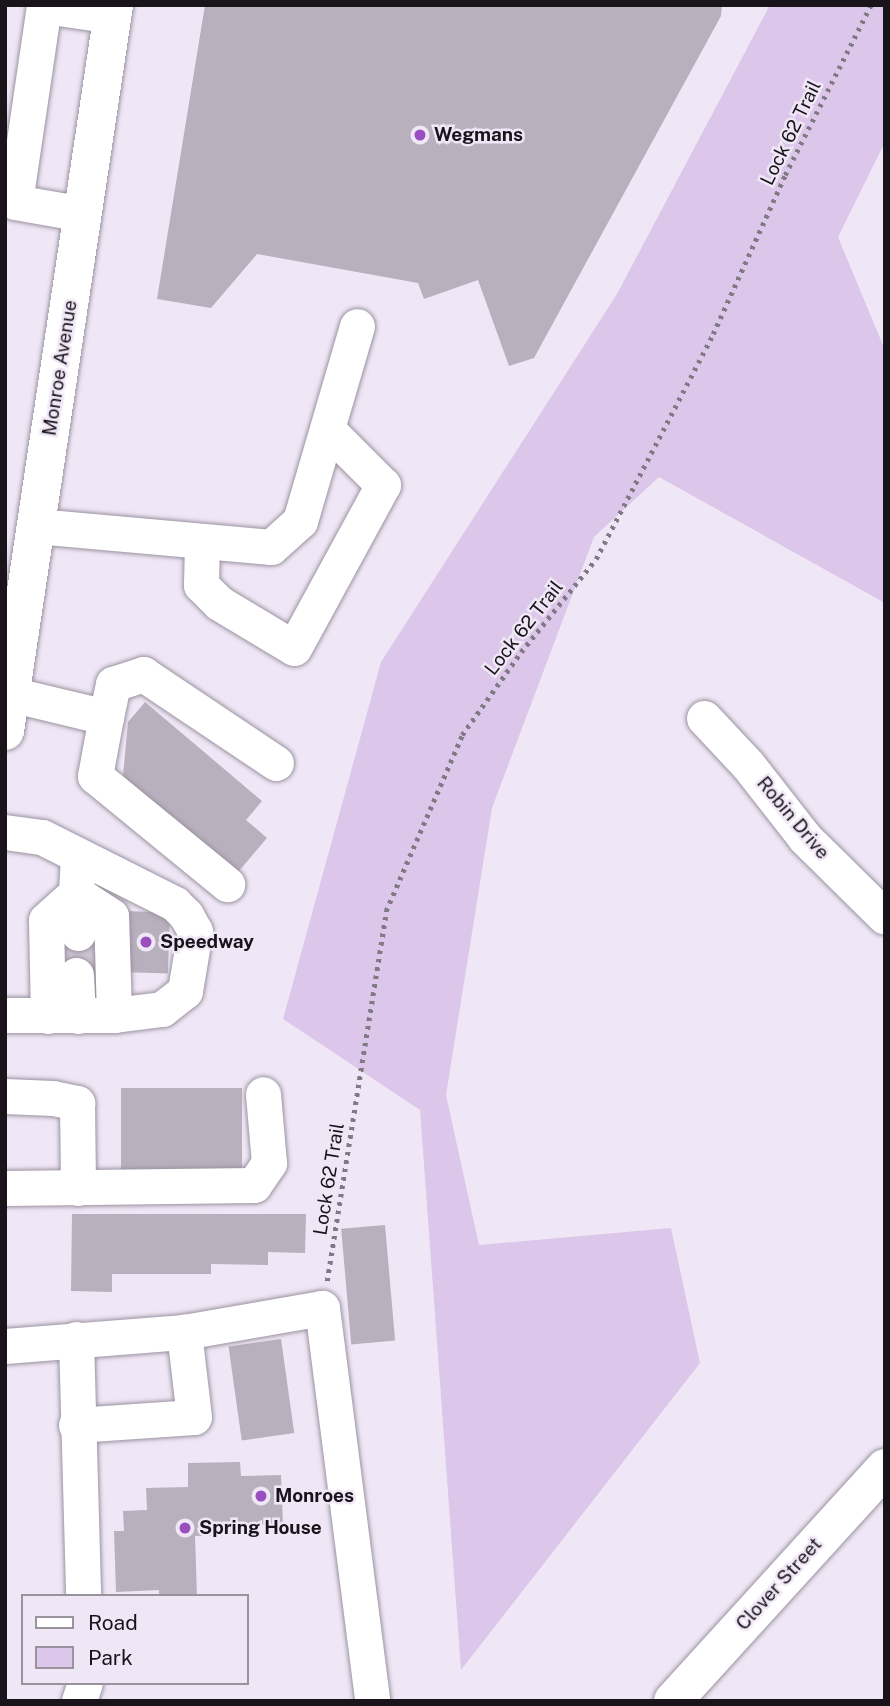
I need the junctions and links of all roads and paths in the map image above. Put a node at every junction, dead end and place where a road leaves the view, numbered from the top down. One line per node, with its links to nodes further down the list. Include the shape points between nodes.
1 (871, 5): 26 (path, Lock 62 Trail, via 785,175 713,334 596,559 462,735 386,911)
2 (113, 11): 3 (main road, Monroe Avenue); 3 (street, via 44,6 15,202)
3 (83, 214): 6 (main road, Monroe Avenue)
4 (357, 326): 5 (street)
5 (327, 429): 7 (street, via 300,521 271,547); 7 (street, via 383,485 294,648 219,603 201,585)
6 (36, 526): 7 (street); 8 (main road, Monroe Avenue)
7 (202, 543)
8 (8, 713): 9 (street)
9 (106, 717): 11 (street, via 113,684 144,674); 14 (street, via 95,776)
10 (704, 718): 16 (street, Robin Drive, via 806,838)
11 (275, 763)
12 (5, 832): 13 (street, via 42,837)
13 (78, 858): 15 (street); 19 (street, via 175,904 195,931 185,991 162,1009)
14 (227, 884)
15 (76, 893): 17 (street); 19 (street, via 111,916); 21 (street, via 47,920)
16 (885, 917)
17 (78, 933)
18 (76, 975): 21 (street)
19 (114, 1015): 21 (street)
20 (5, 1016): 21 (street)
21 (63, 1016)
22 (263, 1094): 25 (street, via 269,1163 254,1185)
23 (5, 1096): 25 (street, via 77,1103)
24 (5, 1188): 25 (street)
25 (78, 1188)
26 (322, 1308): 27 (street); 34 (street)
27 (184, 1332): 28 (street); 30 (street, via 194,1417)
28 (76, 1339): 29 (street); 30 (street)
29 (5, 1346)
30 (76, 1425): 32 (street)
31 (885, 1468): 33 (main road, Clover Street)
32 (83, 1594)
33 (682, 1698)
34 (372, 1701)

